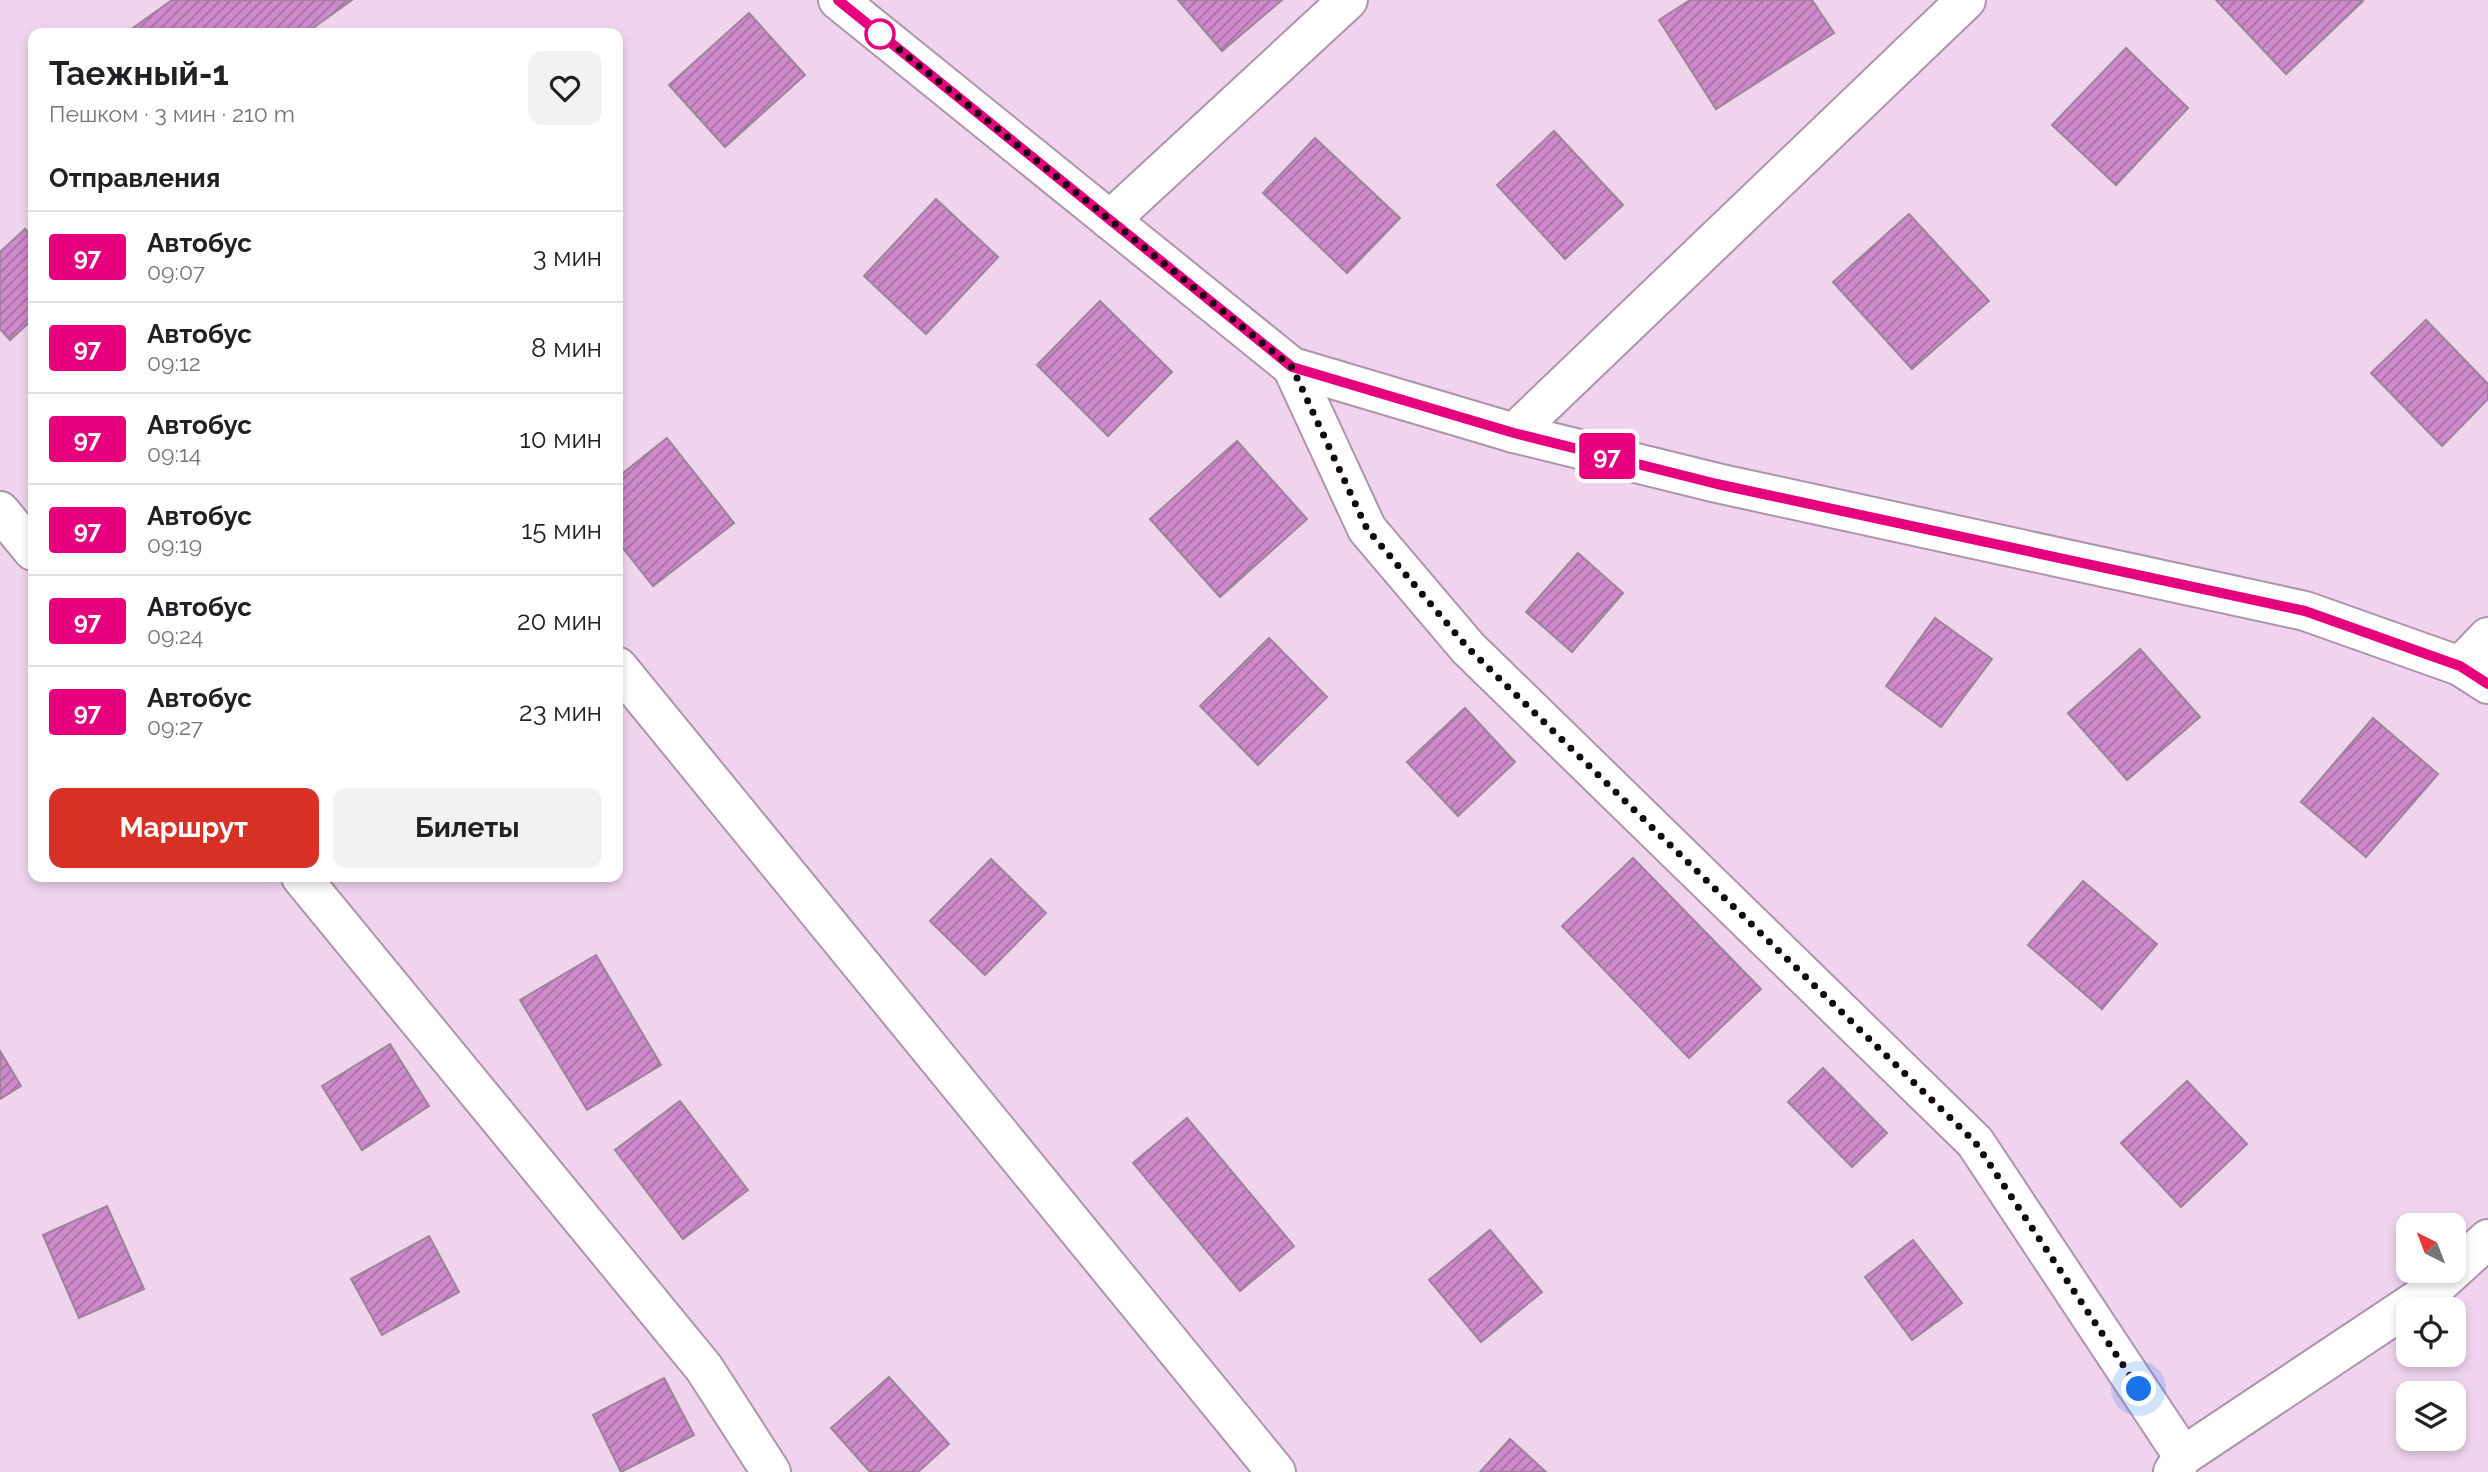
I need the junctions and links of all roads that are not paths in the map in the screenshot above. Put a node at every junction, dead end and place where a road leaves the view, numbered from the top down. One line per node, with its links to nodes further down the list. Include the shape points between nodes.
1 (838, 0): 4 (street)
2 (1348, 0): 4 (street)
3 (1966, 0): 6 (street)
4 (1110, 220): 5 (street)
5 (1292, 367): 6 (street); 14 (street, via 1367,529 1468,648 1975,1142)
6 (1514, 433): 11 (street, via 1717,484 2305,611)
7 (0, 511): 8 (street)
8 (28, 545)
9 (2488, 637): 11 (street)
10 (623, 673): 16 (street)
11 (2474, 675)
12 (305, 882): 15 (street, via 704,1368)
13 (2488, 1239): 14 (street, via 2432,1290)
14 (2178, 1464)
15 (771, 1472)
16 (1276, 1472)

